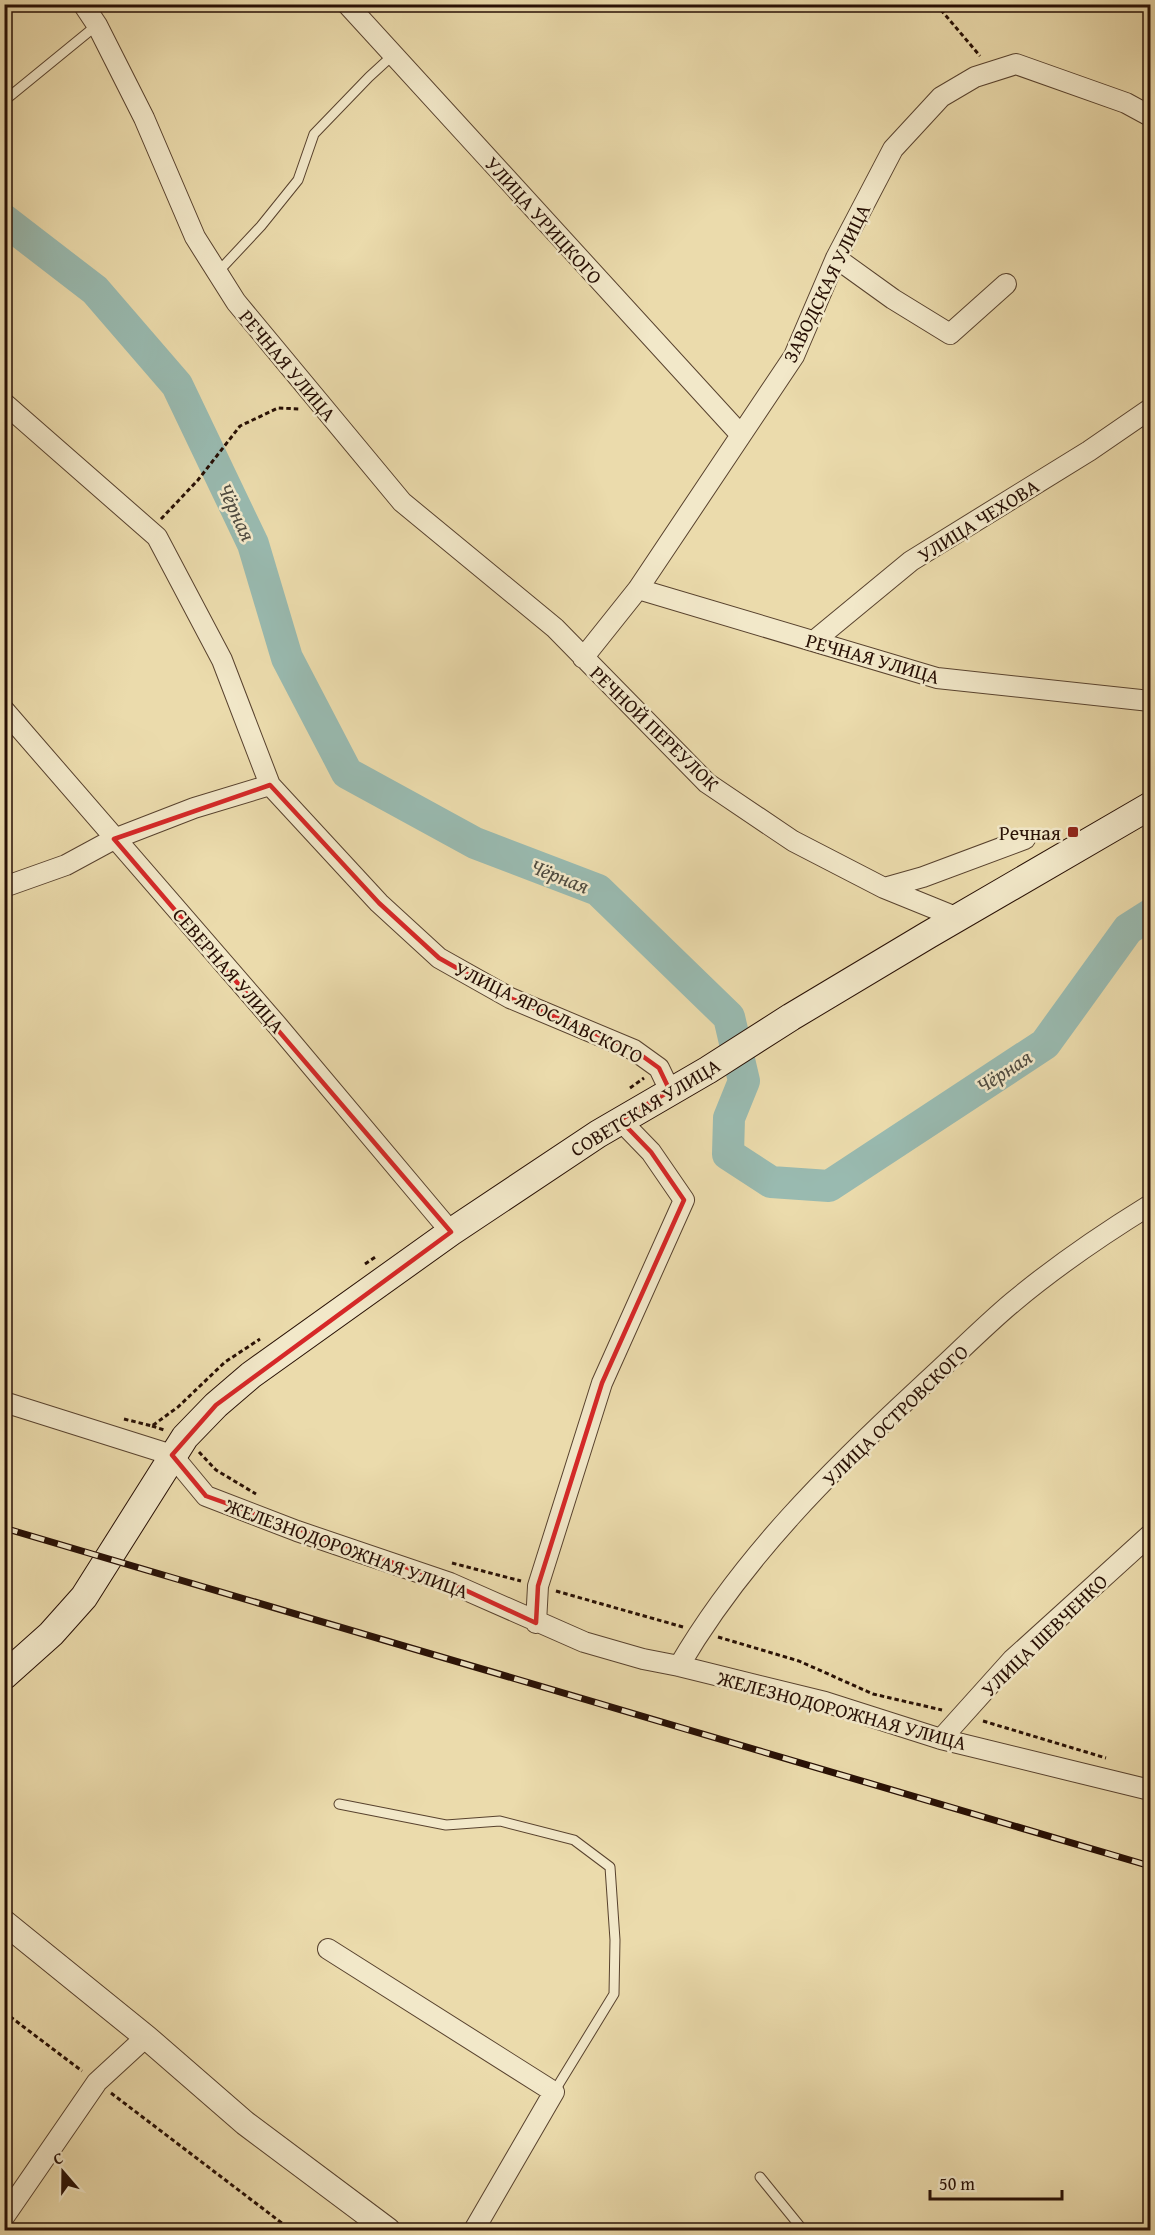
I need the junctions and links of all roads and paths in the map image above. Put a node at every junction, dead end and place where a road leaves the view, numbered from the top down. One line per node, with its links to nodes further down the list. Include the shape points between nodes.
1 (83, 4): 4 (street, РЕЧНАЯ УЛИЦА)
2 (347, 4): 5 (street, УЛИЦА УРИЦКОГО)
3 (936, 4): 6 (path)
4 (97, 25): 7 (lane); 10 (street, РЕЧНАЯ УЛИЦА, via 144,118 195,237)
5 (393, 55): 10 (lane, via 314,134 298,180); 15 (street, УЛИЦА УРИЦКОГО)
6 (993, 71): 8 (street, ЗАВОДСКАЯ УЛИЦА, via 1016,64 1126,103); 9 (street, ЗАВОДСКАЯ УЛИЦА, via 941,97 893,149)
7 (4, 101)
8 (1150, 117)
9 (836, 258): 11 (street, via 950,333); 15 (street, ЗАВОДСКАЯ УЛИЦА, via 794,356)
10 (218, 272): 13 (street, РЕЧНАЯ УЛИЦА, via 236,302)
11 (1006, 284)
12 (4, 403): 16 (street, УЛИЦА ЯРОСЛАВСКОГО)
13 (324, 409): 16 (path, via 278,408 240,426 198,480); 19 (street, РЕЧНАЯ УЛИЦА, via 402,502 555,628)
14 (1150, 410): 18 (street, УЛИЦА ЧЕХОВА, via 911,561)
15 (741, 435): 17 (street, ЗАВОДСКАЯ УЛИЦА)
16 (150, 531): 22 (street, УЛИЦА ЯРОСЛАВСКОГО, via 157,537 222,660)
17 (638, 589): 18 (street, РЕЧНАЯ УЛИЦА); 19 (street, ЗАВОДСКАЯ УЛИЦА)
18 (814, 641): 20 (street, РЕЧНАЯ УЛИЦА, via 937,678)
19 (583, 658): 27 (street, РЕЧНОЙ ПЕРЕУЛОК, via 707,783 793,841)
20 (1150, 700)
21 (4, 710): 24 (street, СЕВЕРНАЯ УЛИЦА)
22 (270, 785): 24 (street, via 194,807); 29 (street, УЛИЦА ЯРОСЛАВСКОГО, via 379,903 439,958 510,998 634,1050)
23 (1150, 806): 28 (main road, СОВЕТСКАЯ УЛИЦА)
24 (114, 839): 26 (street, via 66,865); 33 (street, СЕВЕРНАЯ УЛИЦА)
25 (1025, 839): 27 (street)
26 (4, 887)
27 (884, 888): 28 (street, РЕЧНОЙ ПЕРЕУЛОК)
28 (958, 918): 29 (main road, СОВЕТСКАЯ УЛИЦА, via 708,1070)
29 (664, 1080): 30 (path); 31 (main road, СОВЕТСКАЯ УЛИЦА)
30 (623, 1093)
31 (620, 1120): 33 (main road, СОВЕТСКАЯ УЛИЦА); 44 (street, via 651,1152 684,1200 602,1383)
32 (1150, 1205): 46 (street, УЛИЦА ОСТРОВСКОГО, via 1099,1236 1013,1302 862,1442 754,1557)
33 (452, 1232): 40 (main road, СОВЕТСКАЯ УЛИЦА, via 251,1375 216,1405)
34 (383, 1252): 35 (path)
35 (364, 1265)
36 (269, 1334): 39 (path, via 225,1362)
37 (4, 1402): 40 (street)
38 (115, 1416): 39 (path)
39 (152, 1426): 40 (path)
40 (179, 1446): 41 (path); 45 (street, ЖЕЛЕЗНОДОРОЖНАЯ УЛИЦА, via 206,1496 450,1583); 48 (main road, СОВЕТСКАЯ УЛИЦА, via 84,1597 51,1634)
41 (263, 1499)
42 (1150, 1535): 49 (street, УЛИЦА ШЕВЧЕНКО, via 1012,1660)
43 (446, 1561): 44 (path)
44 (538, 1586): 45 (street); 46 (path)
45 (536, 1623): 47 (street, ЖЕЛЕЗНОДОРОЖНАЯ УЛИЦА, via 584,1642)
46 (700, 1631): 47 (street, УЛИЦА ОСТРОВСКОГО); 49 (path, via 799,1661 873,1694)
47 (680, 1666): 50 (street, ЖЕЛЕЗНОДОРОЖНАЯ УЛИЦА, via 825,1702)
48 (4, 1676)
49 (963, 1714): 50 (street, УЛИЦА ШЕВЧЕНКО); 51 (path)
50 (941, 1739): 52 (street, ЖЕЛЕЗНОДОРОЖНАЯ УЛИЦА)
51 (1111, 1760)
52 (1150, 1790)
53 (339, 1804): 59 (lane, via 446,1825 500,1821 574,1840 610,1868 614,1994)
54 (4, 1922): 57 (street)
55 (328, 1949): 59 (street)
56 (4, 2012): 58 (path)
57 (146, 2037): 58 (street); 63 (street, via 245,2123)
58 (97, 2082): 61 (street); 62 (path)
59 (554, 2092): 64 (street)
60 (760, 2177): 65 (lane)
61 (4, 2217)
62 (291, 2230)
63 (388, 2230)
64 (474, 2230)
65 (803, 2230)

